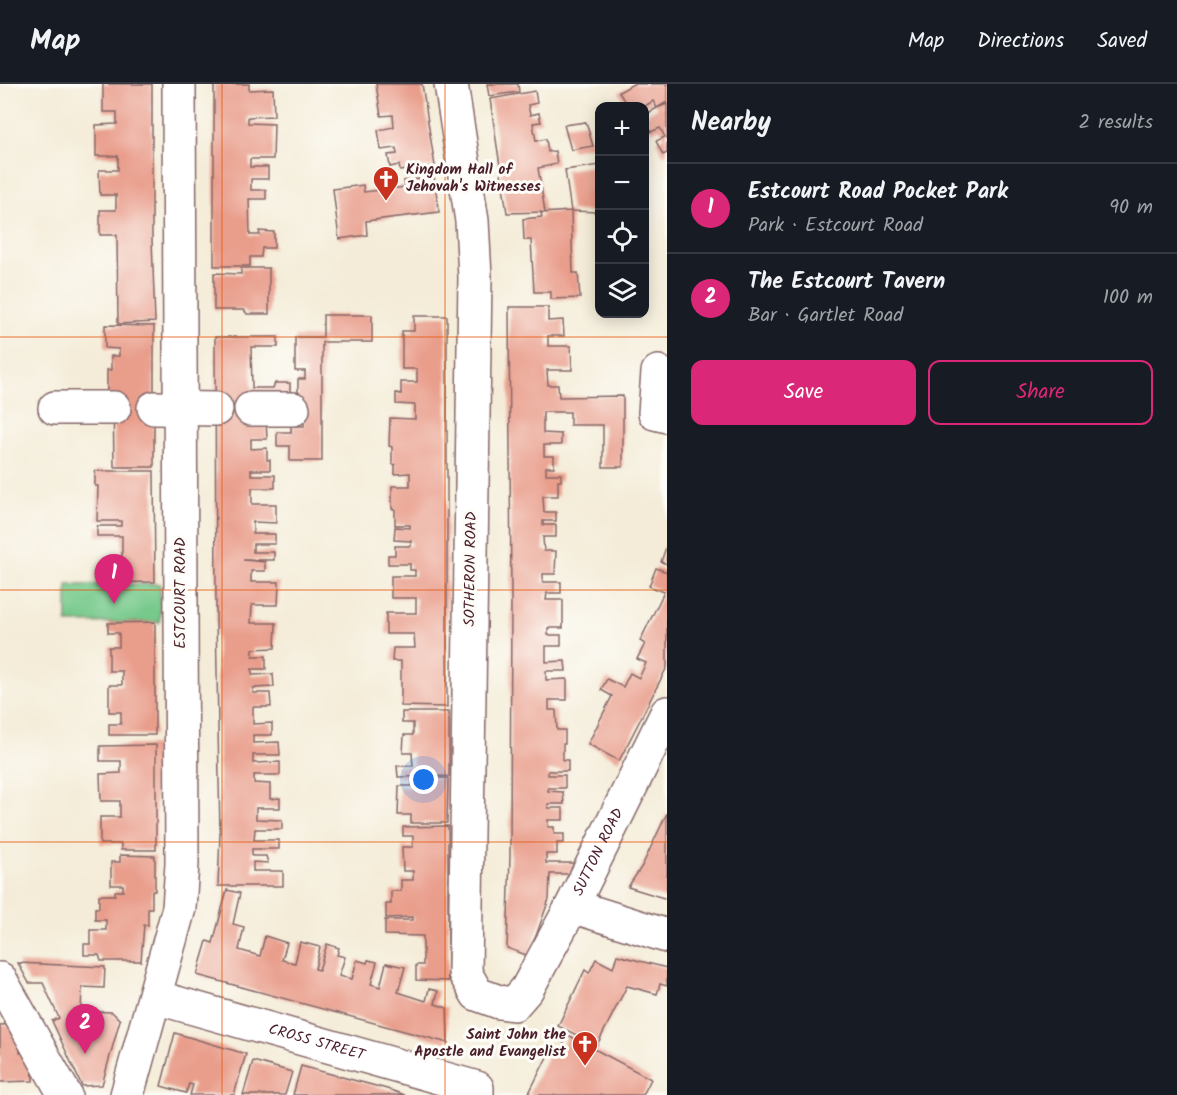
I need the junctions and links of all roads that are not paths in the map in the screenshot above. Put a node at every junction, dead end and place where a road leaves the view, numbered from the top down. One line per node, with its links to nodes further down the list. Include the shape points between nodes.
1 (179, 84): 6 (street, ESTCOURT ROAD)
2 (451, 84): 15 (street, SOTHERON ROAD, via 472,222 474,277 465,973 477,994 499,1002 514,1004)
3 (658, 372): 10 (street, via 655,413)
4 (55, 408): 5 (street)
5 (114, 408)
6 (167, 408): 7 (street); 16 (street, ESTCOURT ROAD, via 182,864 179,908)
7 (216, 409)
8 (251, 409): 9 (street)
9 (293, 409)
10 (667, 416)
11 (667, 714): 12 (street, SUTTON ROAD)
12 (572, 906): 13 (street); 15 (street, SUTTON ROAD)
13 (667, 936)
14 (0, 979): 18 (street)
15 (527, 989)
16 (155, 997): 17 (street, CROSS STREET); 19 (street, ESTCOURT ROAD)
17 (477, 1092)
18 (65, 1095)
19 (128, 1095)

